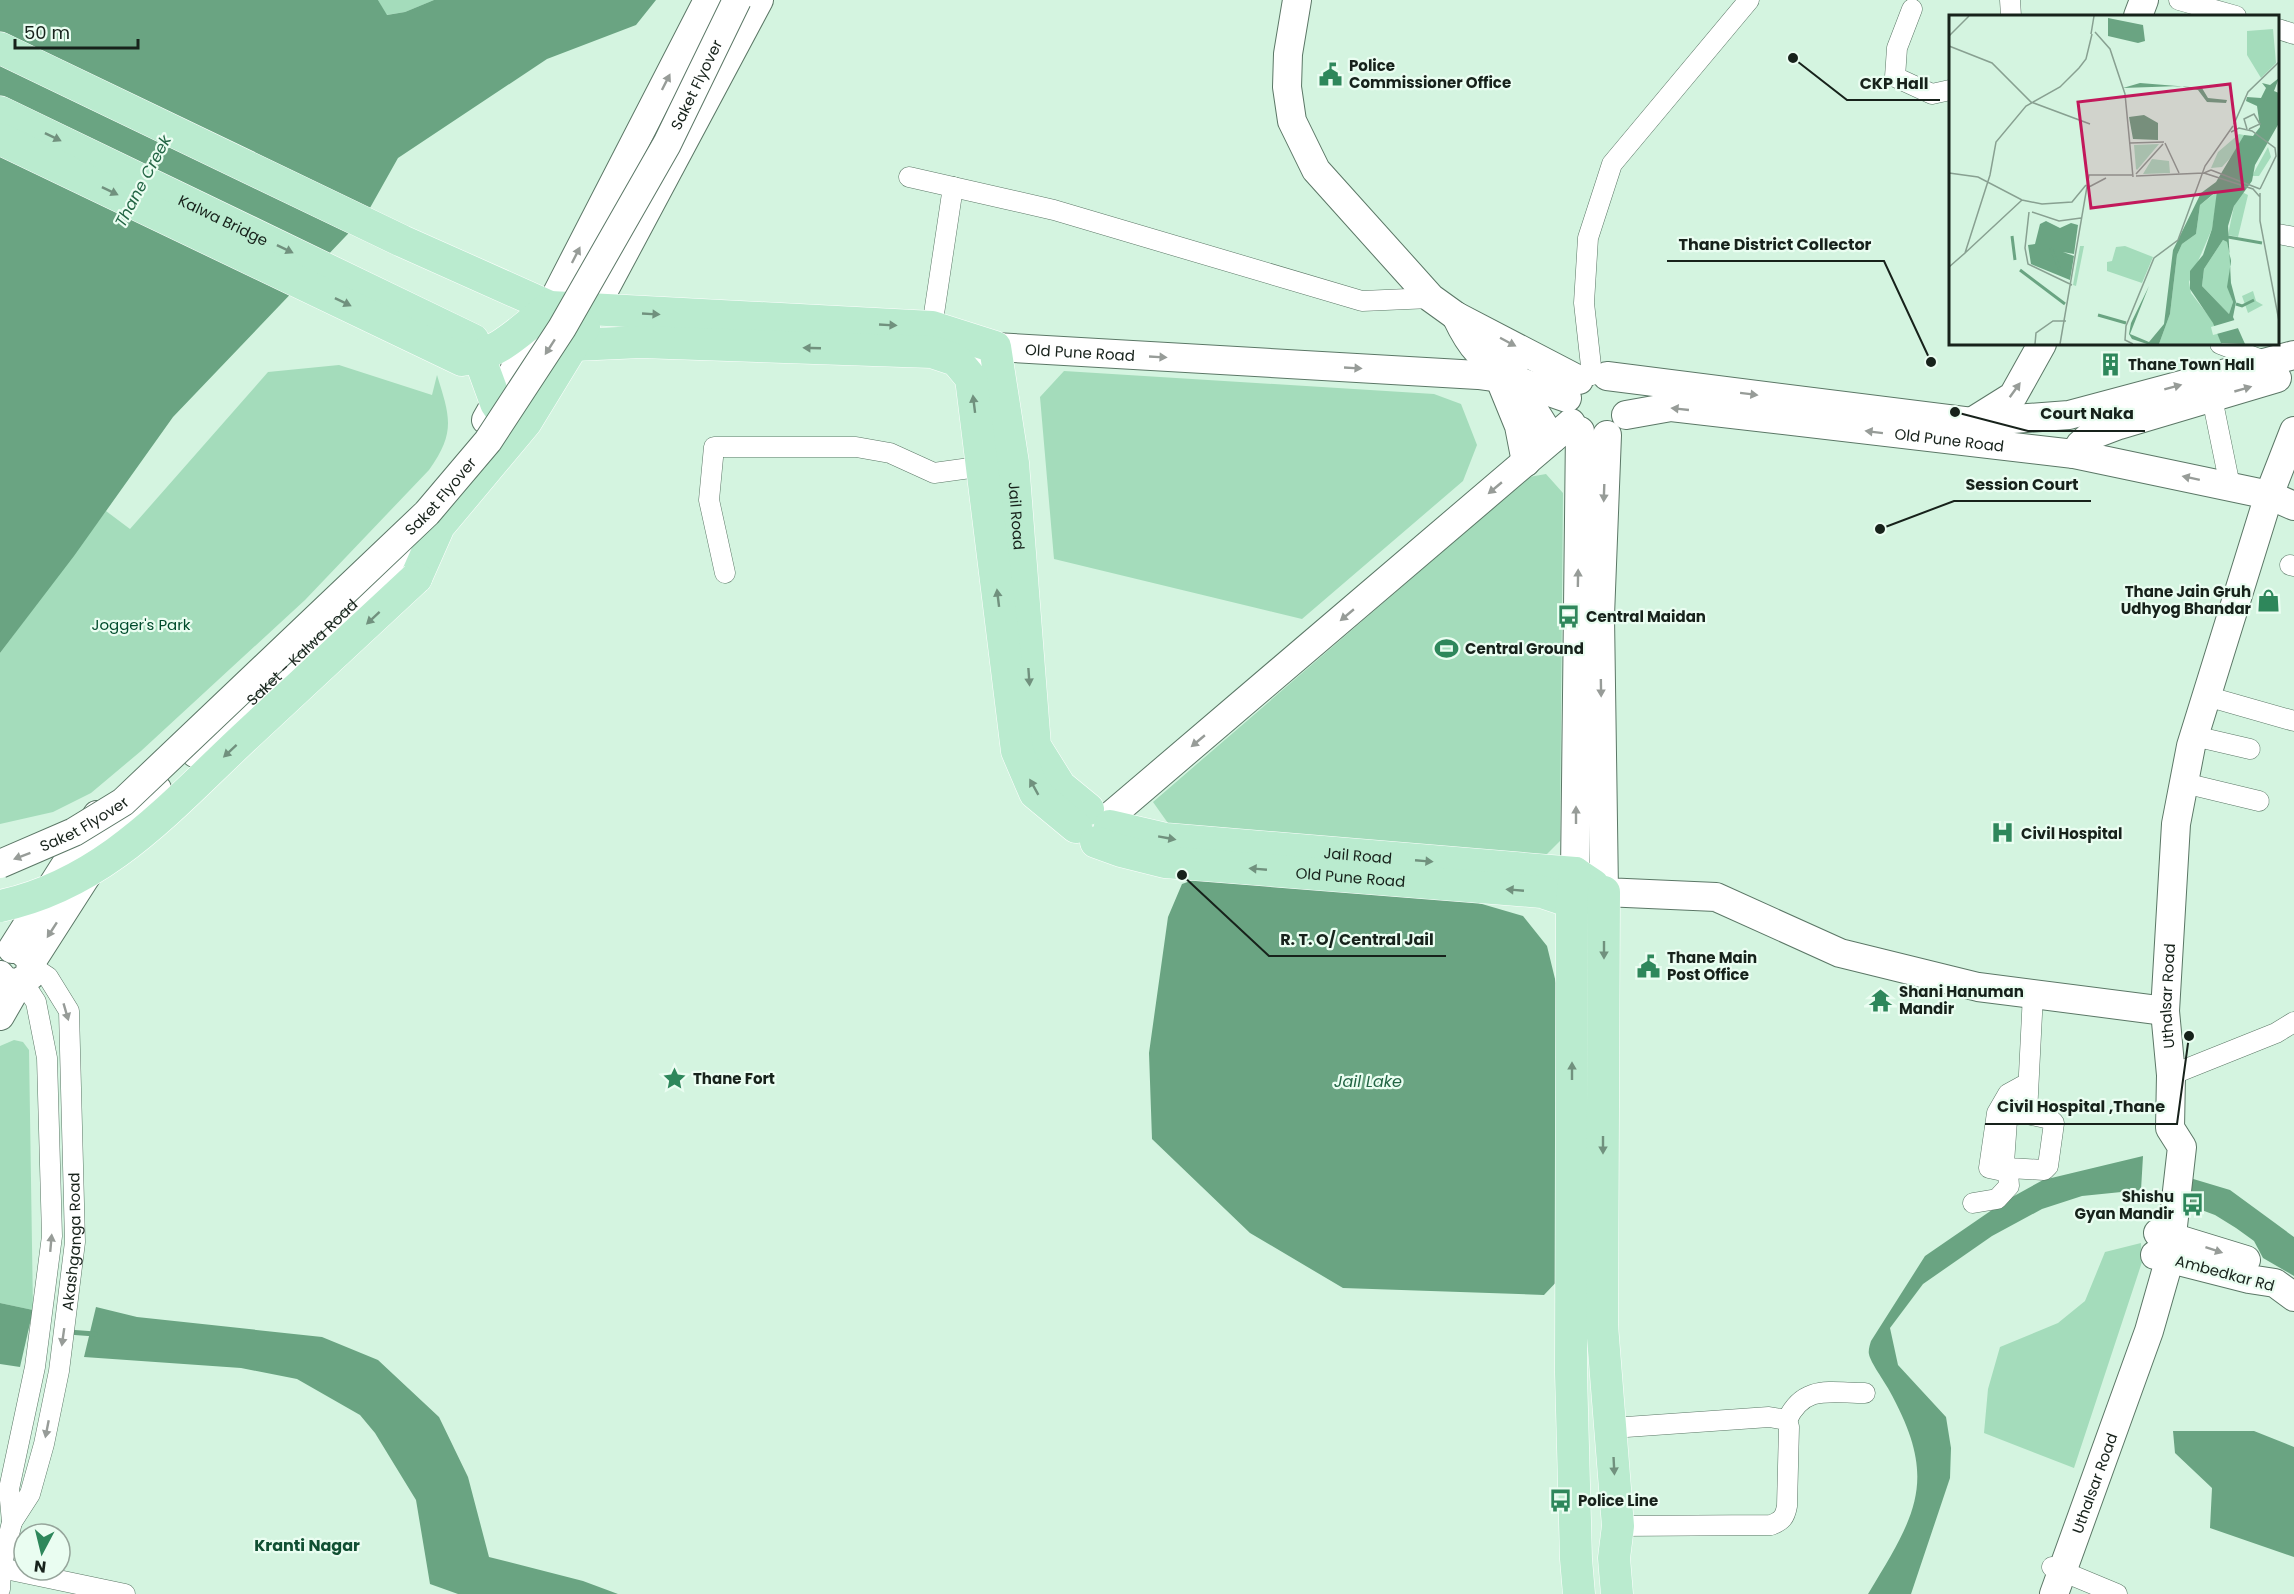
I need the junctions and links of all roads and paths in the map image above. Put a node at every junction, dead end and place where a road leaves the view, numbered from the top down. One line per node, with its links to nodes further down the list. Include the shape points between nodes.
1 (708, 0): 24 (main road, one-way to 1)
2 (737, 0): 58 (main road, Saket Flyover, one-way to 58, bridge, via 667,144 562,328 488,441 427,513 123,802 74,832)
3 (759, 0): 25 (main road)
4 (1297, 0): 23 (main road, via 1287,87 1292,120 1301,142 1316,170)
5 (1749, 0): 39 (street, via 1612,164 1588,238)
6 (2010, 0): 10 (street)
7 (2144, 0): 11 (main road)
8 (2179, 0): 12 (street)
9 (1912, 9): 16 (street, via 1897,48 1895,77 1932,93)
10 (2011, 15)
11 (2138, 15)
12 (2232, 15)
13 (2279, 29): 14 (street)
14 (2294, 33)
15 (0, 48): 24 (main road, Old Pune Road, via 402,241)
16 (1949, 90)
17 (0, 112): 28 (main road, Kalwa Bridge, one-way to 28)
18 (0, 139): 28 (main road, Kalwa Bridge, one-way to 28)
19 (909, 177): 20 (street)
20 (953, 187): 23 (street, via 1054,210 1362,301); 27 (street)
21 (2279, 234): 22 (street)
22 (2294, 237)
23 (1431, 298): 26 (main road)
24 (550, 307): 25 (main road, Old Pune Road); 33 (main road, via 496,350); 38 (main road, Saket - Kalwa Road)
25 (593, 311): 27 (main road, Old Pune Road, one-way to 27); 29 (main road)
26 (1455, 316): 36 (main road); 39 (main road, one-way to 39)
27 (932, 327): 32 (main road, Old Pune Road)
28 (444, 338): 33 (main road, via 462,360)
29 (574, 345): 35 (main road, one-way to 29, via 956,360 932,352 641,342); 42 (main road, Saket - Kalwa Road)
30 (2041, 345): 40 (main road, one-way to 30, via 2013,396)
31 (2224, 345): 34 (street)
32 (995, 347): 35 (main road); 36 (main road, Old Pune Road, one-way to 36); 45 (main road, Jail Road)
33 (480, 357): 38 (main road)
34 (2285, 361): 37 (main road, one-way to 34, via 2273,381); 40 (main road, Old Pune Road, one-way to 34, via 2069,416)
35 (965, 370): 46 (main road, Old Pune Road, one-way to 35, via 971,378)
36 (1493, 372): 39 (main road, Old Pune Road); 39 (main road); 39 (main road, via 1514,373); 44 (main road, via 1519,426)
37 (2212, 398): 43 (main road, via 2109,428 2091,436); 47 (street)
38 (496, 403): 42 (main road); 62 (main road, Saket - Kalwa Road, via 474,438 422,502 102,806)
39 (1585, 406): 40 (main road, Old Pune Road, one-way to 40); 43 (main road, Old Pune Road, one-way to 39, via 1671,407); 44 (main road); 59 (main road, one-way to 39); 60 (main road, one-way to 60, via 1600,616)
40 (1972, 422)
41 (2294, 431): 48 (main road, Uthalsar Road)
42 (516, 433): 49 (main road, Saket - Kalwa Road)
43 (2074, 453): 47 (main road, Old Pune Road, one-way to 43)
44 (1526, 462): 57 (main road, one-way to 57)
45 (1013, 463): 46 (street); 57 (main road, Jail Road, one-way to 57, via 1035,746 1060,786)
46 (982, 466): 50 (street, via 934,473 890,453 856,447 714,447 710,500); 57 (main road, Old Pune Road, one-way to 46, via 1035,793 1017,751)
47 (2230, 486): 48 (main road, Old Pune Road)
48 (2281, 500): 51 (main road, Uthalsar Road)
49 (439, 526): 61 (main road, Saket Flyover, one-way to 61, bridge, via 416,578 136,839 75,881 42,896); 62 (main road, Saket - Kalwa Road, one-way to 62, via 121,822)
50 (725, 573)
51 (2206, 696): 52 (street); 53 (main road, Uthalsar Road)
52 (2294, 721)
53 (2194, 736): 54 (street); 55 (main road, Uthalsar Road)
54 (2250, 749)
55 (2184, 783): 56 (street); 64 (main road, Uthalsar Road, via 2176,824)
56 (2259, 801)
57 (1096, 824): 59 (main road, Old Pune Road, via 1121,851 1165,862 1542,892)
58 (0, 864)
59 (1574, 888): 60 (main road); 72 (main road, one-way to 59)
60 (1604, 892): 63 (main road, via 1716,897 1840,953 1978,987); 76 (main road, one-way to 76, via 1602,1325)
61 (0, 906)
62 (17, 968): 65 (main road, Saket - Kalwa Road); 78 (street, Akashganga Road, one-way to 62, via 9,1489 35,1367 52,1236 46,1058 36,1002); 78 (street, Akashganga Road, one-way to 78, via 48,976 69,1011 75,1242 44,1444 30,1494)
63 (2033, 994): 64 (main road); 68 (street)
64 (2165, 1011): 67 (main road, Uthalsar Road)
65 (0, 1016)
66 (2294, 1022): 67 (street)
67 (2171, 1075): 71 (main road, Uthalsar Road, via 2170,1128 2182,1147)
68 (2028, 1083): 69 (street); 70 (street, via 2008,1094 1997,1113 1985,1169 2008,1172 2009,1186 1997,1198)
69 (2027, 1114)
70 (1973, 1203)
71 (2163, 1246): 73 (main road, via 2256,1263); 80 (main road, Uthalsar Road, via 2149,1331 2098,1450)
72 (1572, 1255): 77 (main road, via 1576,1299 1588,1347); 83 (main road, via 1571,1373)
73 (2284, 1290)
74 (1865, 1393): 75 (street, via 1806,1396 1794,1406)
75 (1787, 1420): 76 (street, via 1769,1417); 77 (street, via 1787,1506 1785,1517 1779,1522 1771,1525)
76 (1612, 1428): 77 (main road, one-way to 77)
77 (1605, 1520): 84 (main road); 85 (main road)
78 (12, 1522): 79 (street, Akashganga Road)
79 (2, 1568): 81 (street, Akashganga Road); 82 (street)
80 (2055, 1577): 86 (main road, Uthalsar Road); 87 (street)
81 (0, 1589)
82 (125, 1594)
83 (1579, 1594)
84 (1598, 1594)
85 (1617, 1594)
86 (2039, 1594)
87 (2117, 1594)

